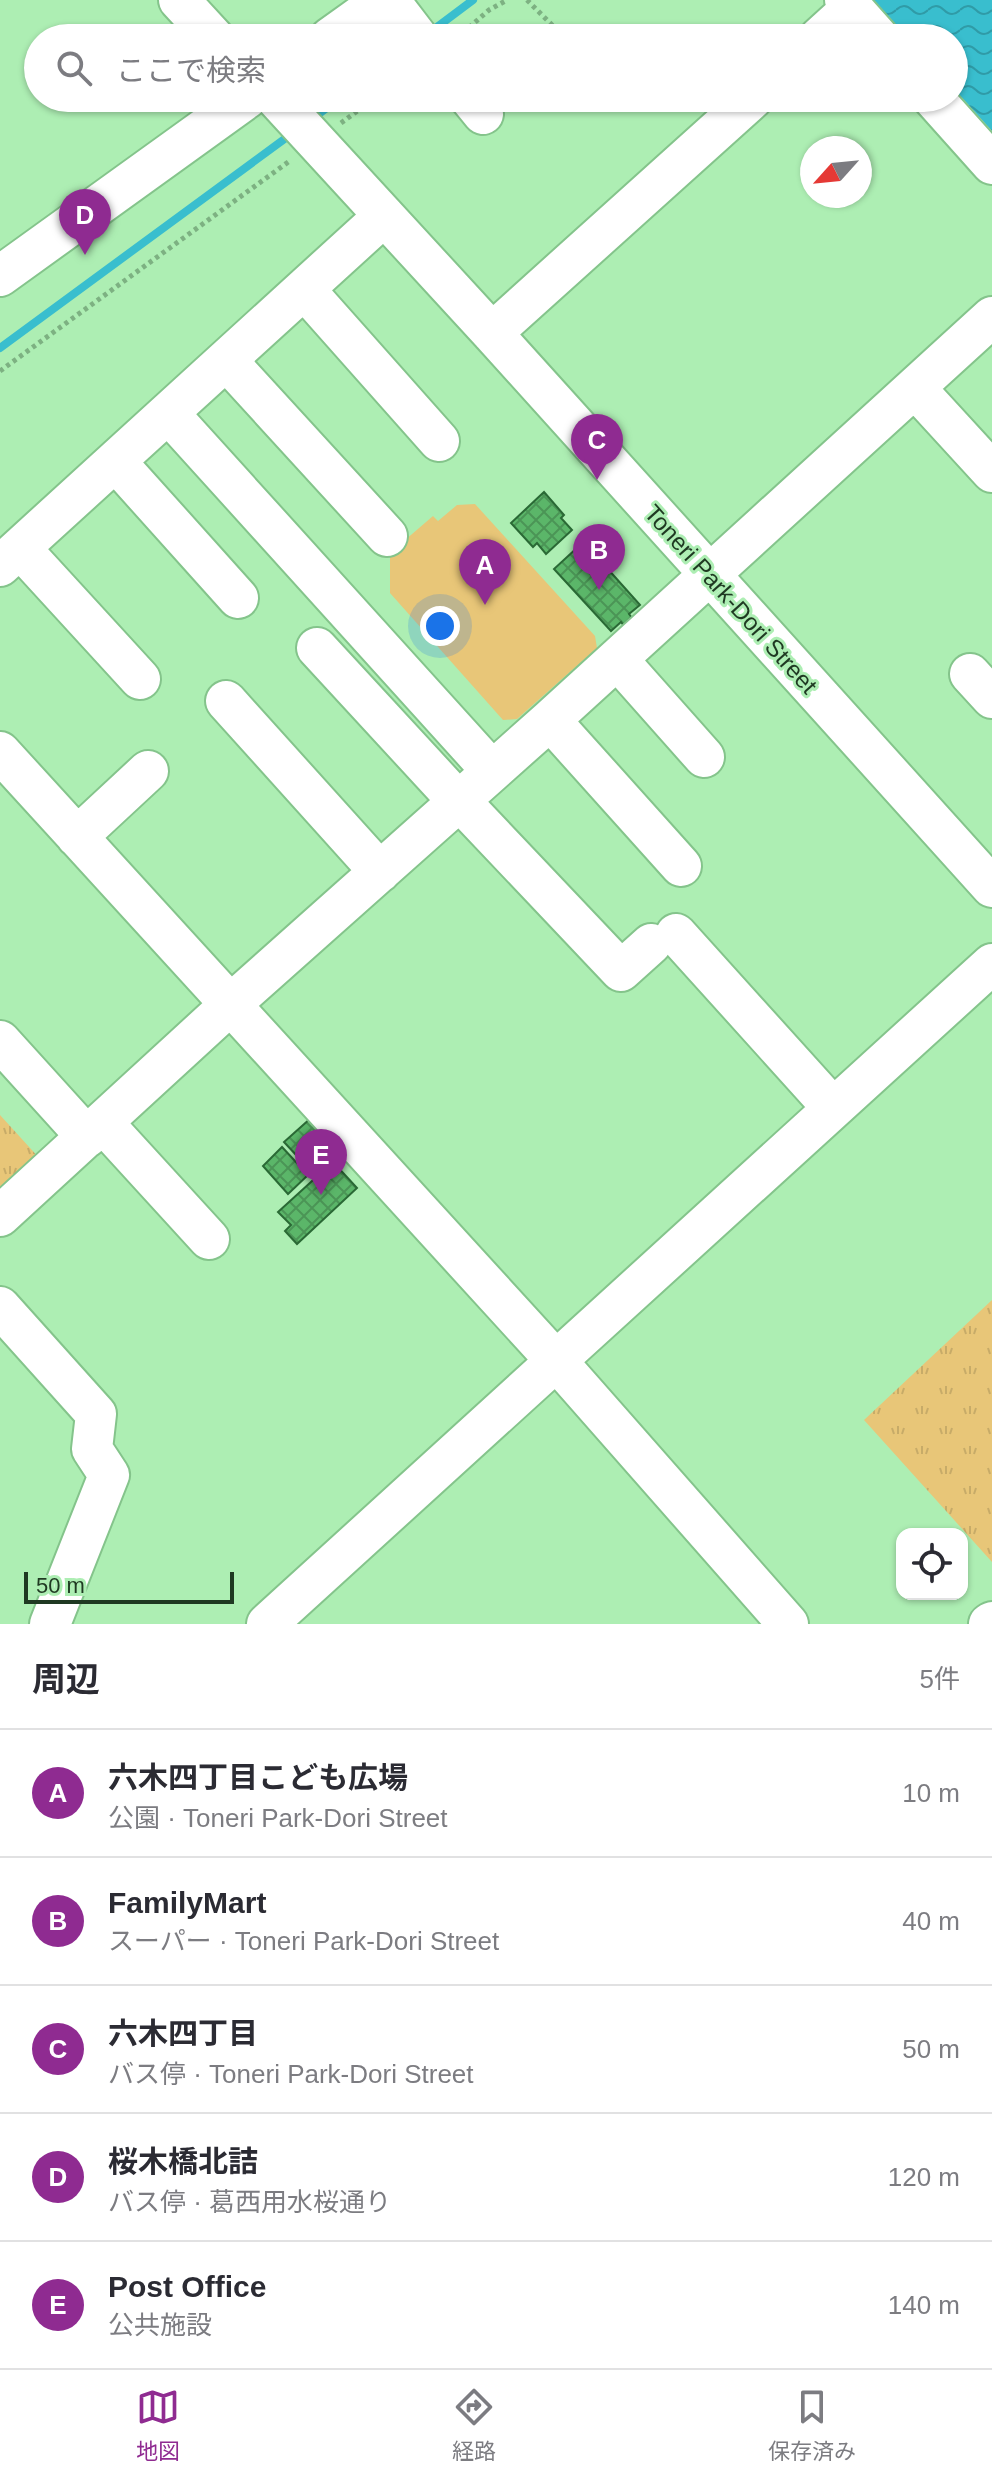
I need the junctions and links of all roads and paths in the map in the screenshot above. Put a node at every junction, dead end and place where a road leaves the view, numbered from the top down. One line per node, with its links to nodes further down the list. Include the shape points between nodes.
1 (179, 0): 6 (street)
2 (507, 0): 8 (path)
3 (527, 0): 9 (path)
4 (848, 4): 10 (street); 11 (street)
5 (400, 16): 7 (street)
6 (201, 24)
7 (375, 24)
8 (473, 24)
9 (551, 24)
10 (831, 24)
11 (866, 24)
12 (228, 112): 20 (street)
13 (288, 112): 17 (street, Toneri Park-Dori Street)
14 (356, 112): 17 (path)
15 (737, 112): 23 (street)
16 (946, 112): 18 (street)
17 (315, 142): 19 (street, Toneri Park-Dori Street); 25 (path)
18 (992, 164)
19 (384, 216): 21 (street); 23 (street, Toneri Park-Dori Street)
20 (0, 276)
21 (305, 290): 24 (street); 28 (street)
22 (992, 317): 26 (street)
23 (492, 333): 33 (street, Toneri Park-Dori Street)
24 (227, 361): 27 (street); 31 (street)
25 (0, 371)
26 (915, 388): 30 (street); 33 (street)
27 (169, 414): 29 (street); 43 (street)
28 (439, 441)
29 (116, 462): 32 (street); 34 (street)
30 (992, 472)
31 (387, 536)
32 (10, 557): 37 (street)
33 (710, 575): 35 (street); 48 (street, Toneri Park-Dori Street)
34 (238, 598)
35 (617, 659): 39 (street); 41 (street)
36 (322, 668): 44 (street)
37 (140, 679)
38 (226, 701): 47 (street)
39 (550, 720): 43 (street); 46 (street)
40 (0, 752): 45 (street)
41 (704, 757)
42 (148, 771): 45 (street)
43 (492, 771): 44 (street)
44 (458, 800): 47 (street); 52 (street, via 621,971 664,939)
45 (77, 837): 50 (street)
46 (681, 866)
47 (380, 872): 50 (street, via 327,932)
48 (992, 887)
49 (992, 964): 52 (street)
50 (231, 1004): 53 (street); 57 (street)
51 (0, 1041): 53 (street)
52 (833, 1108): 57 (street)
53 (95, 1130): 54 (street); 55 (street)
54 (0, 1216)
55 (209, 1239)
56 (0, 1307): 58 (street, via 96,1414 92,1449 109,1475)
57 (556, 1361): 59 (street); 60 (street)
58 (50, 1624)
59 (267, 1624)
60 (788, 1624)

